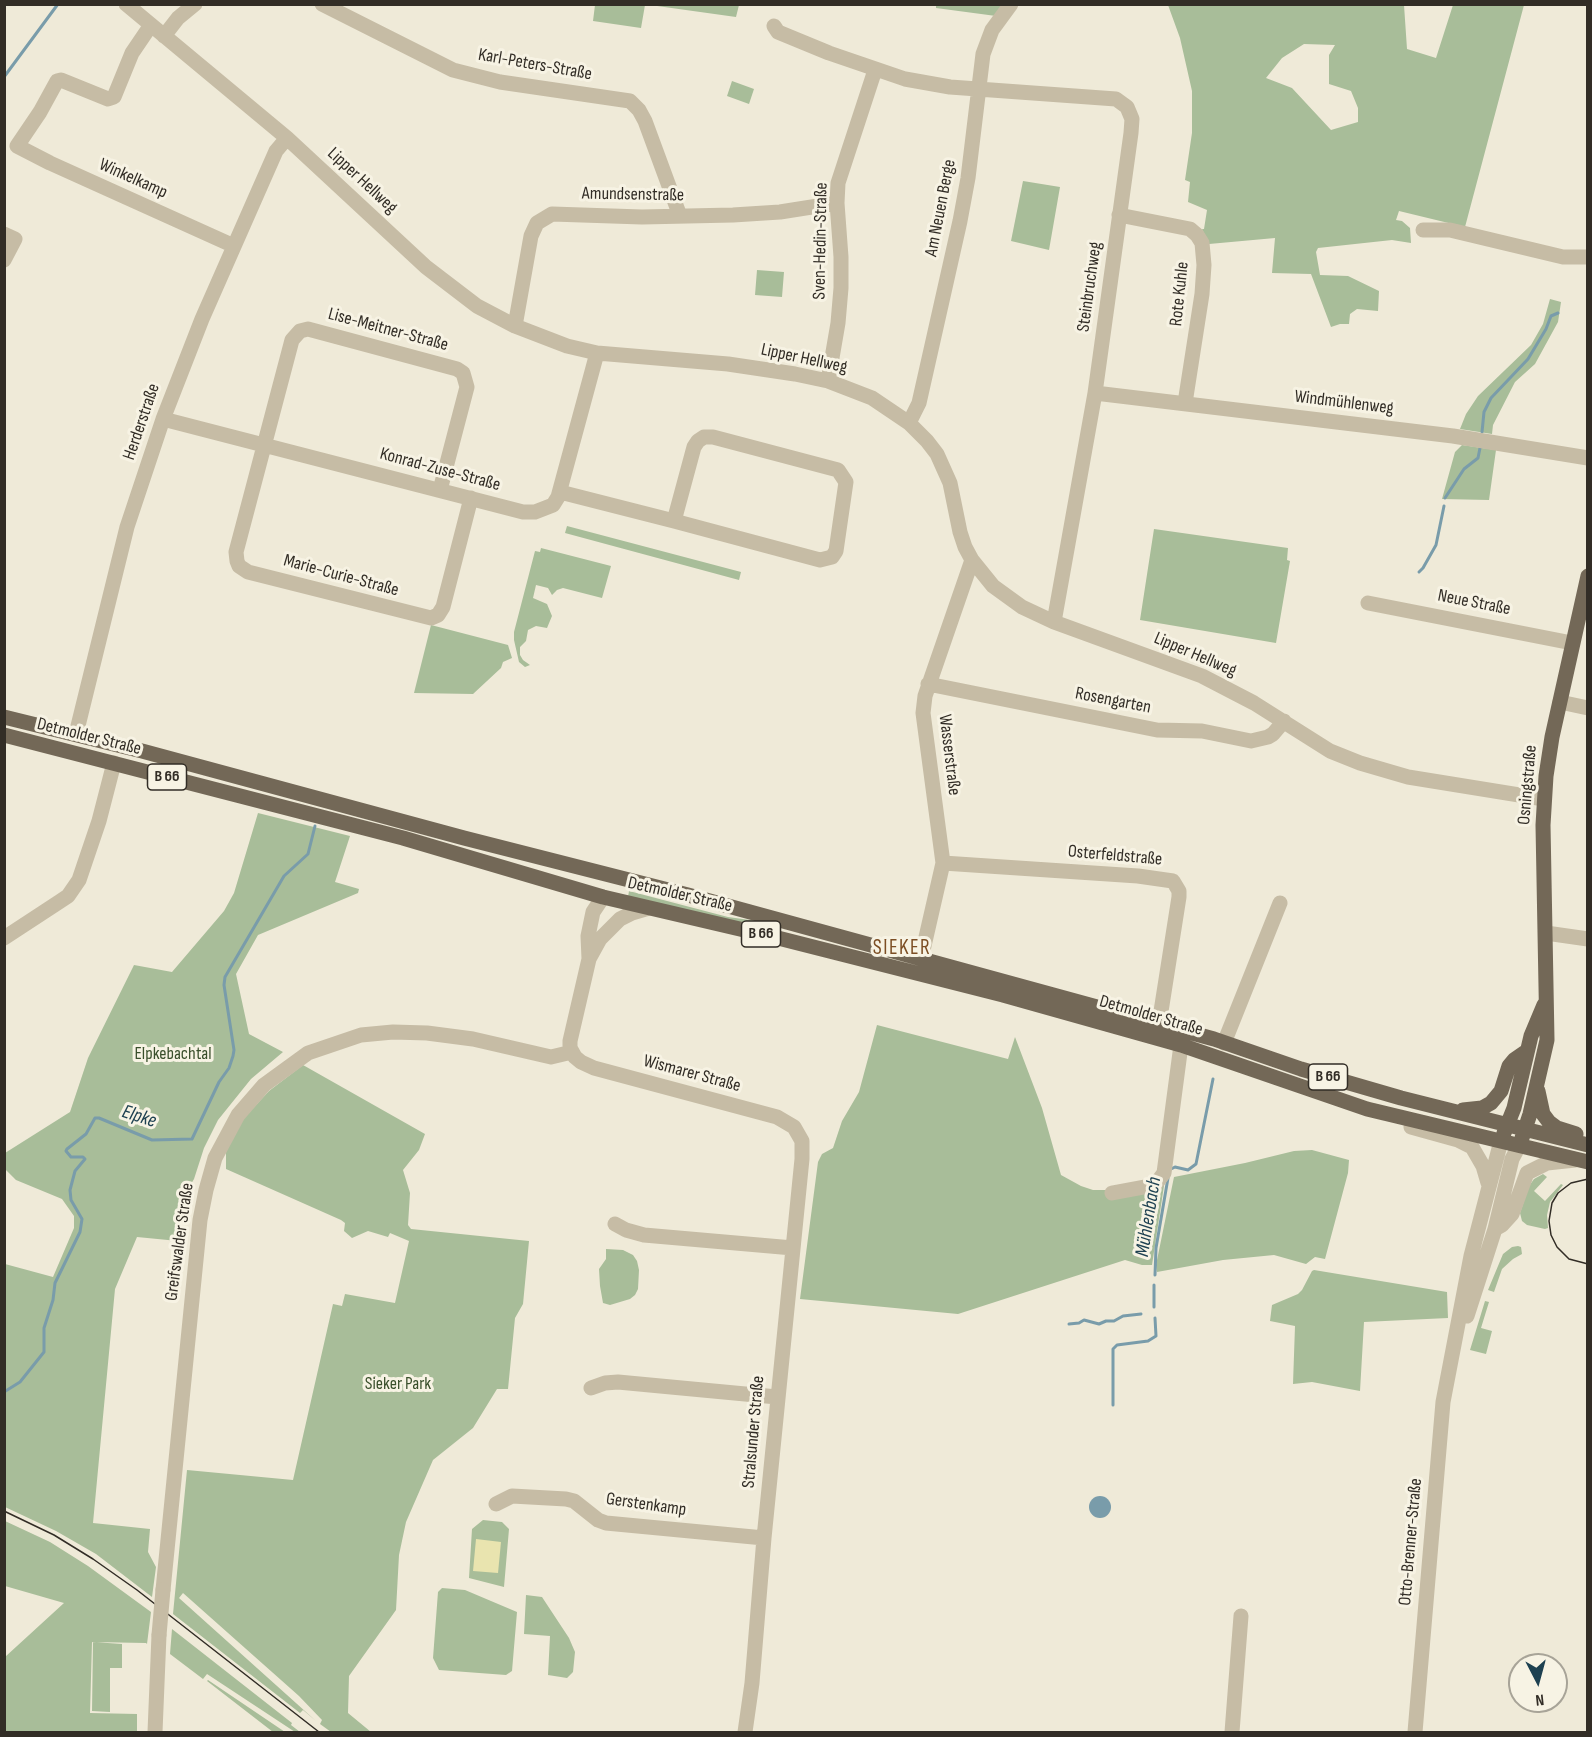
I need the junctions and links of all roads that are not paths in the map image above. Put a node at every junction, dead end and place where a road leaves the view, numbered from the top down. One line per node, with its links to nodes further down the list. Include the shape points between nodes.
1 (126, 4): 5 (street, Lipper Hellweg)
2 (195, 4): 7 (street)
3 (322, 4): 14 (street, Karl-Peters-Straße, via 453,70 500,82 630,101 645,121)
4 (1011, 4): 9 (street, Am Neuen Berge, via 986,42)
5 (151, 24): 7 (street, Lipper Hellweg); 11 (street, Winkelkamp, via 132,53 114,97 108,99 57,81 40,112)
6 (774, 26): 8 (street, Steinbruchweg, via 778,32)
7 (164, 36): 10 (street, Lipper Hellweg)
8 (875, 70): 9 (street, Steinbruchweg, via 927,84); 12 (street, Sven-Hedin-Straße, via 844,160)
9 (978, 90): 13 (street, Steinbruchweg, via 1116,99 1127,107 1132,118 1131,133); 26 (street, Am Neuen Berge, via 960,221 919,403)
10 (287, 138): 17 (street, Herderstraße, via 276,151); 20 (street, Lipper Hellweg, via 446,284)
11 (10, 142): 17 (street, Winkelkamp)
12 (837, 203): 14 (street, Amundsenstraße, via 780,212); 22 (street, Sven-Hedin-Straße, via 841,288)
13 (1119, 215): 23 (street, Steinbruchweg); 24 (street, Rote Kuhle, via 1190,229 1202,243 1202,294)
14 (680, 216): 20 (street, Amundsenstraße, via 562,213 541,219 531,236)
15 (1423, 231): 18 (street, via 1449,230 1563,257)
16 (4, 234): 19 (street, via 15,238)
17 (234, 246): 25 (street, Herderstraße)
18 (1587, 257)
19 (4, 260)
20 (515, 326): 21 (street, Lipper Hellweg)
21 (597, 353): 22 (street, Lipper Hellweg, via 746,366); 30 (street)
22 (828, 381): 26 (street, Lipper Hellweg, via 872,398)
23 (1095, 393): 24 (street, Windmühlenweg); 36 (street, Steinbruchweg)
24 (1185, 403): 28 (street, Windmühlenweg, via 1453,436)
25 (163, 419): 27 (street, Konrad-Zuse-Straße); 43 (street, Herderstraße, via 127,527)
26 (909, 423): 33 (street, Lipper Hellweg, via 927,441 944,468 964,547)
27 (265, 445): 29 (street, Konrad-Zuse-Straße); 29 (street, Lise-Meitner-Straße, via 292,340 300,331 320,332 463,373 467,387); 31 (street, Marie-Curie-Straße, via 236,552 239,566 248,572 427,619 441,612)
28 (1587, 458)
29 (440, 490): 31 (street, Konrad-Zuse-Straße)
30 (560, 492): 31 (street, Konrad-Zuse-Straße, via 552,505 529,513); 32 (street)
31 (471, 498)
32 (674, 521): 32 (street, via 827,560 836,551 846,482 838,470 704,437 694,447)
33 (972, 560): 36 (street, Lipper Hellweg, via 993,586 1022,607); 38 (street, Wasserstraße)
34 (1587, 580): 37 (main road, Osningstraße)
35 (1368, 603): 37 (street, Neue Straße)
36 (1054, 622): 42 (street, Lipper Hellweg, via 1202,676)
37 (1572, 642): 39 (main road, Osningstraße)
38 (928, 684): 42 (street, Rosengarten, via 1157,730 1202,731 1251,741 1274,734); 51 (street, Wasserstraße, via 923,713)
39 (1560, 702): 40 (street); 49 (main road, Osningstraße)
40 (1587, 708)
41 (4, 717): 43 (main road, Detmolder Straße / B 66)
42 (1284, 720): 49 (street, Lipper Hellweg, via 1330,751 1384,771)
43 (76, 734): 45 (main road, Detmolder Straße / B 66); 46 (main road)
44 (4, 735): 46 (main road, Detmolder Straße / B 66)
45 (118, 745): 47 (main road); 48 (main road, Detmolder Straße / B 66)
46 (71, 752): 47 (main road, Detmolder Straße / B 66)
47 (114, 763): 50 (main road, Detmolder Straße / B 66); 57 (street, via 79,880 68,896)
48 (281, 789): 50 (main road); 52 (main road, Detmolder Straße / B 66)
49 (1544, 799): 56 (main road, Osningstraße)
50 (276, 804): 53 (main road, Detmolder Straße / B 66)
51 (944, 863): 61 (street, Wasserstraße); 63 (street, Osterfeldstraße, via 1173,881 1179,897)
52 (610, 875): 53 (main road); 61 (main road, Detmolder Straße / B 66)
53 (603, 897): 55 (main road, Detmolder Straße / B 66); 58 (street, via 605,915); 60 (street, via 593,912)
54 (1280, 903): 64 (street, Detmolder Straße)
55 (649, 908): 58 (street, via 625,915); 65 (main road, Detmolder Straße / B 66, via 918,972)
56 (1546, 933): 59 (street); 62 (main road, Osningstraße)
57 (4, 938)
58 (600, 939): 60 (street)
59 (1587, 939)
60 (589, 959): 67 (street, via 571,1034)
61 (921, 959): 63 (main road, Detmolder Straße / B 66)
62 (1546, 1002): 66 (main road, Osningstraße); 68 (main road, Osningstraße, via 1547,1040)
63 (1159, 1024): 64 (main road, Detmolder Straße / B 66)
64 (1224, 1043): 70 (main road, Detmolder Straße / B 66)
65 (1181, 1045): 69 (main road, Detmolder Straße / B 66); 80 (street, via 1164,1173 1155,1185)
66 (1527, 1051): 70 (main road, via 1509,1066 1501,1092 1491,1103 1470,1110); 71 (main road, Osningstraße)
67 (572, 1052): 73 (street, Wismarer Straße, via 594,1068 777,1117); 90 (street, Greifswalder Straße, bridge, via 551,1057 427,1033 361,1035 308,1053 264,1085 238,1115 215,1158 200,1220 159,1635)
68 (1537, 1085): 72 (main road, Osningstraße); 74 (main road, via 1543,1114 1549,1122)
69 (1367, 1109): 75 (main road, Detmolder Straße / B 66); 79 (street, via 1393,1122 1472,1147 1483,1166)
70 (1445, 1109): 71 (main road, Detmolder Straße / B 66)
71 (1508, 1125): 72 (main road, Detmolder Straße / B 66); 75 (main road, Osningstraße)
72 (1525, 1130): 76 (main road, Detmolder Straße / B 66); 77 (main road, Osningstraße)
73 (801, 1135): 83 (street, Stralsunder Straße, via 803,1150)
74 (1587, 1136)
75 (1501, 1142): 77 (main road, Detmolder Straße / B 66); 79 (street, Otto-Brenner-Straße)
76 (1587, 1145)
77 (1519, 1146): 78 (main road, Detmolder Straße / B 66); 82 (street, Otto-Brenner-Straße, via 1512,1159)
78 (1582, 1161): 82 (street, B 66, via 1547,1163 1527,1173 1512,1214)
79 (1488, 1187): 84 (street, Otto-Brenner-Straße)
80 (1112, 1192)
81 (615, 1224): 83 (street, via 644,1235)
82 (1495, 1229): 84 (street, Otto-Brenner-Straße)
83 (793, 1248): 86 (street, Stralsunder Straße)
84 (1453, 1356): 93 (street, Otto-Brenner-Straße, via 1441,1417)
85 (591, 1388): 86 (street, via 618,1382)
86 (777, 1397): 88 (street, Stralsunder Straße)
87 (496, 1504): 88 (street, Gerstenkamp, via 512,1496 566,1499 606,1523)
88 (764, 1538): 91 (street, Stralsunder Straße, via 753,1683)
89 (1241, 1616): 92 (street)
90 (155, 1732)
91 (745, 1732)
92 (1232, 1732)
93 (1415, 1732)

